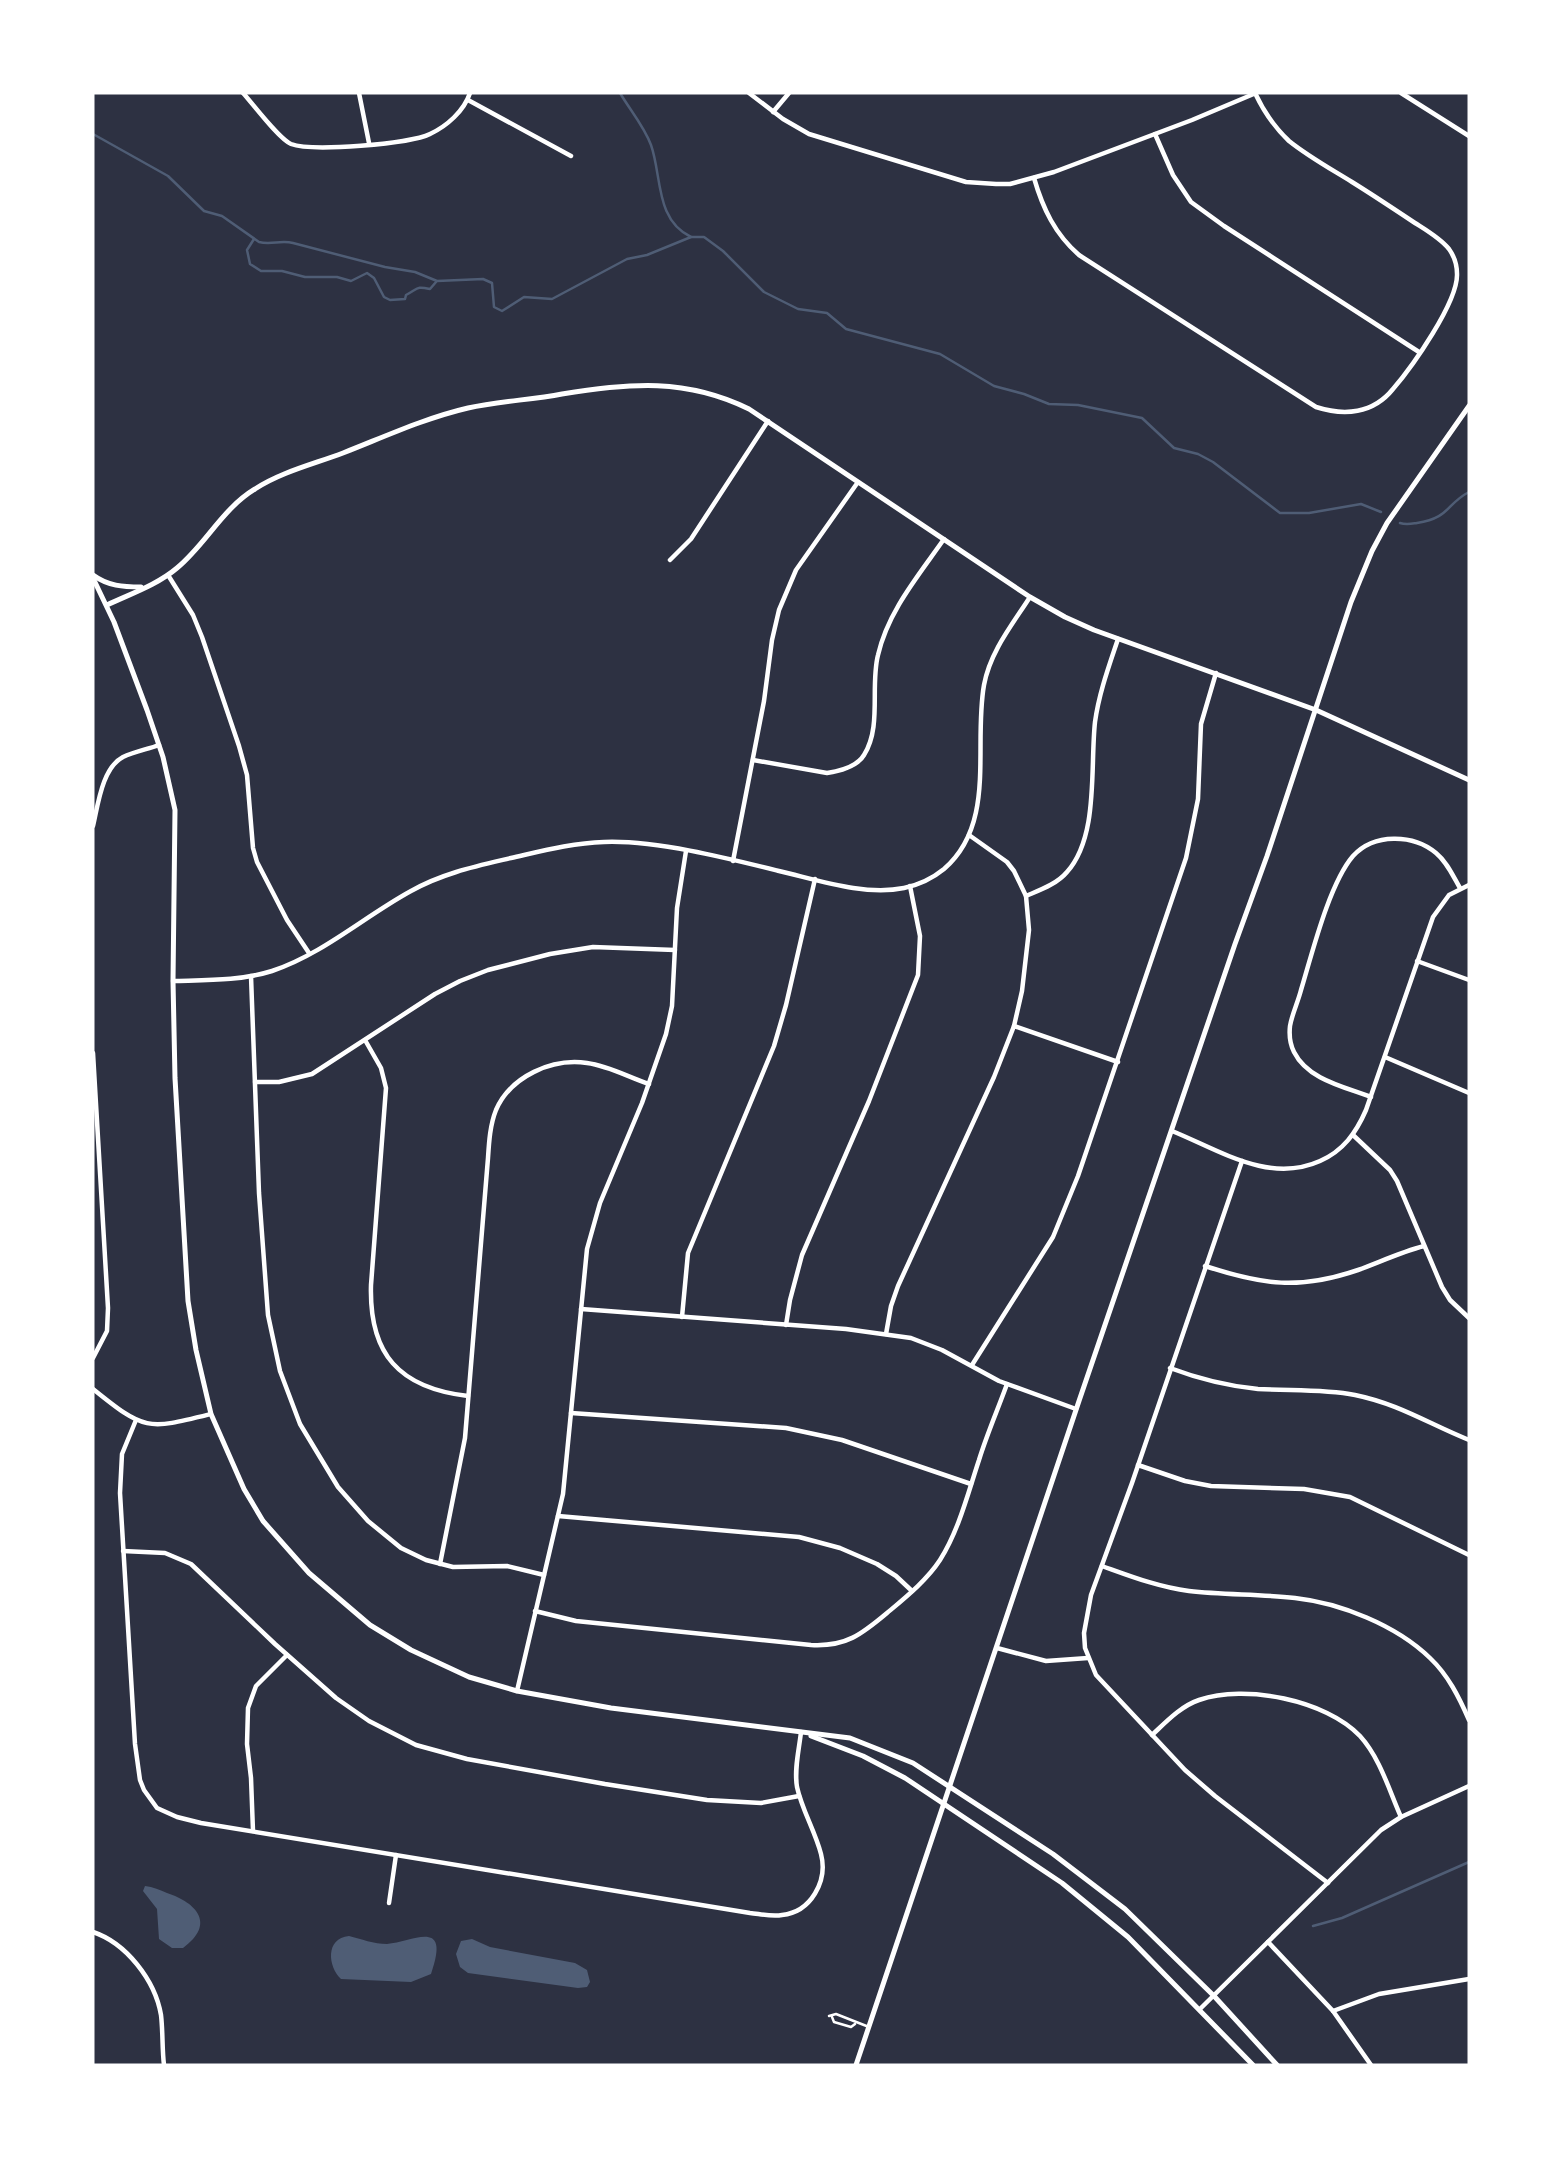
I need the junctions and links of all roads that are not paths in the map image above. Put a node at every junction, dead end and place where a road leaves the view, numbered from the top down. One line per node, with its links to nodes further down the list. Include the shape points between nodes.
1 (243, 93): 12 (street, via 291,144)
2 (359, 93): 12 (street)
3 (470, 93): 8 (street)
4 (749, 93): 9 (street)
5 (789, 93): 9 (street)
6 (1256, 93): 10 (street); 15 (street, via 1267,117 1289,141 1448,248 1457,284)
7 (1401, 93): 11 (street)
8 (468, 100): 12 (street, via 428,135); 13 (street)
9 (773, 112): 14 (street, via 809,134 839,145 966,182 1010,184)
10 (1155, 134): 14 (street); 15 (street, via 1172,175 1191,202)
11 (1469, 136)
12 (369, 144)
13 (571, 156)
14 (1034, 178): 15 (street, via 1049,220 1079,255 1315,407 1343,413 1370,408 1391,392)
15 (1419, 352)
16 (1469, 406): 28 (street, via 1399,504 1372,551)
17 (768, 422): 18 (street); 20 (street, via 691,539); 21 (street, via 733,401 667,385 506,401 454,412 255,489 228,510)
18 (858, 482): 19 (street); 30 (street, via 796,570 784,596 773,632)
19 (944, 539): 24 (street); 30 (street, via 904,597 881,643 870,743 859,762 827,773)
20 (670, 560)
21 (168, 575): 23 (street); 42 (street, via 202,636 239,746 257,862)
22 (93, 576): 23 (street, via 122,587); 25 (street)
23 (144, 588): 25 (street)
24 (1030, 597): 26 (street, via 1065,618); 33 (street, via 995,652 984,684 978,801)
25 (107, 605): 29 (street)
26 (1118, 639): 27 (street); 40 (street, via 1099,698 1090,807 1082,845 1069,871)
27 (1216, 673): 28 (street); 51 (street, via 1201,724 1198,799 1190,843)
28 (1316, 710): 31 (street); 56 (street)
29 (159, 745): 32 (street, via 113,765); 46 (street, via 175,810)
30 (753, 760): 35 (street)
31 (1469, 780)
32 (93, 826)
33 (969, 835): 38 (street, via 941,871); 40 (street, via 1007,862)
34 (686, 851): 35 (street); 41 (street); 42 (street, via 621,842 588,843 472,867 411,891)
35 (733, 862): 36 (street)
36 (815, 879): 38 (street, via 864,888); 62 (street, via 774,1046 692,1241)
37 (1469, 885): 39 (street)
38 (910, 886): 64 (street, via 921,948 914,989 802,1255)
39 (1460, 888): 43 (street, via 1433,917); 55 (street, via 1438,855 1420,843 1397,838 1362,848 1335,889 1290,1037 1298,1059 1315,1074)
40 (1026, 897): 47 (street, via 1028,942)
41 (675, 950): 48 (street, via 593,947 488,970 447,987); 53 (street, via 669,1020)
42 (309, 953): 44 (street)
43 (1417, 961): 45 (street); 50 (street)
44 (251, 976): 46 (street); 52 (street)
45 (1469, 980)
46 (173, 981): 74 (street, via 188,1301)
47 (1014, 1026): 51 (street); 65 (street, via 898,1286)
48 (365, 1040): 52 (street, via 312,1074); 71 (street, via 386,1088 372,1285 374,1331 391,1361 418,1384)
49 (93, 1053): 66 (street, via 108,1308 107,1331)
50 (1385, 1057): 54 (street); 55 (street)
51 (1118, 1062): 67 (street, via 1059,1226)
52 (255, 1082): 82 (street, via 268,1315 286,1391 329,1474 368,1521 401,1548)
53 (649, 1084): 61 (street, via 595,1218); 71 (street, via 598,1065 564,1063 519,1081 496,1109 490,1132)
54 (1469, 1093)
55 (1371, 1097): 57 (street)
56 (1172, 1131): 58 (street); 72 (street)
57 (1353, 1135): 58 (street, via 1338,1151 1303,1168 1277,1170); 59 (street, via 1390,1170)
58 (1242, 1161): 60 (street)
59 (1424, 1245): 60 (street, via 1350,1273 1299,1283 1262,1282); 63 (street, via 1450,1300)
60 (1205, 1266): 68 (street)
61 (580, 1309): 62 (street); 73 (street)
62 (682, 1317): 64 (street)
63 (1469, 1318)
64 (786, 1325): 65 (street)
65 (886, 1334): 67 (street, via 927,1343)
66 (93, 1358)
67 (972, 1366): 69 (street)
68 (1170, 1368): 76 (street, via 1224,1384 1379,1401); 77 (street)
69 (1007, 1384): 72 (street); 78 (street)
70 (93, 1389): 75 (street)
71 (468, 1396): 82 (street, via 465,1438)
72 (1076, 1409): 87 (street)
73 (571, 1413): 78 (street, via 793,1429 842,1440); 79 (street)
74 (211, 1414): 75 (street, via 162,1426); 90 (street, via 251,1504 329,1592 411,1650 458,1672)
75 (136, 1420): 80 (street, via 121,1466)
76 (1469, 1440)
77 (1138, 1465): 81 (street, via 1204,1485 1304,1489 1350,1497); 83 (street)
78 (971, 1484): 85 (street, via 946,1549)
79 (558, 1516): 84 (street); 85 (street, via 799,1537 877,1563)
80 (123, 1550): 88 (street, via 165,1553 191,1564); 99 (street, via 135,1744 144,1790 157,1808 177,1817)
81 (1469, 1555)
82 (440, 1564): 84 (street, via 507,1566)
83 (1102, 1566): 89 (street, via 1084,1633); 91 (street, via 1172,1588 1296,1598 1367,1619 1428,1656 1455,1689)
84 (544, 1574): 86 (street)
85 (912, 1591): 86 (street, via 859,1635 824,1646 576,1621)
86 (535, 1611): 90 (street)
87 (997, 1648): 89 (street, via 1046,1661); 94 (street)
88 (287, 1656): 96 (street, via 369,1721 416,1745 454,1756 717,1801 761,1804); 99 (street, via 256,1686 248,1708)
89 (1088, 1658): 93 (street, via 1096,1675)
90 (517, 1691): 92 (street, via 642,1713)
91 (1469, 1720)
92 (801, 1732): 94 (street, via 867,1744 913,1763); 96 (street); 97 (street, via 885,1767)
93 (1152, 1735): 98 (street, via 1189,1704 1221,1695 1266,1696 1310,1705 1341,1720 1362,1738); 101 (street, via 1205,1788)
94 (950, 1786): 97 (street); 106 (street, via 1091,1882)
95 (1469, 1786): 98 (street)
96 (799, 1796): 100 (street, via 823,1867 818,1889 806,1906 785,1915)
97 (944, 1804): 107 (street, via 1098,1912); 110 (street)
98 (1401, 1817): 101 (street, via 1381,1830)
99 (253, 1831): 100 (street)
100 (396, 1855): 102 (street)
101 (1328, 1883): 104 (street)
102 (389, 1903)
103 (93, 1932): 111 (street, via 140,1967 159,2006)
104 (1268, 1942): 106 (street); 108 (street)
105 (1469, 1979): 108 (street, via 1379,1994)
106 (1214, 1996): 107 (street); 114 (street)
107 (1200, 2009): 113 (street)
108 (1333, 2011): 115 (street)
109 (856, 2024): 109 (lane, via 834,2022 831,2016 854,2019); 110 (lane)
110 (869, 2027): 112 (street)
111 (164, 2065)
112 (856, 2065)
113 (1253, 2065)
114 (1277, 2065)
115 (1371, 2065)

